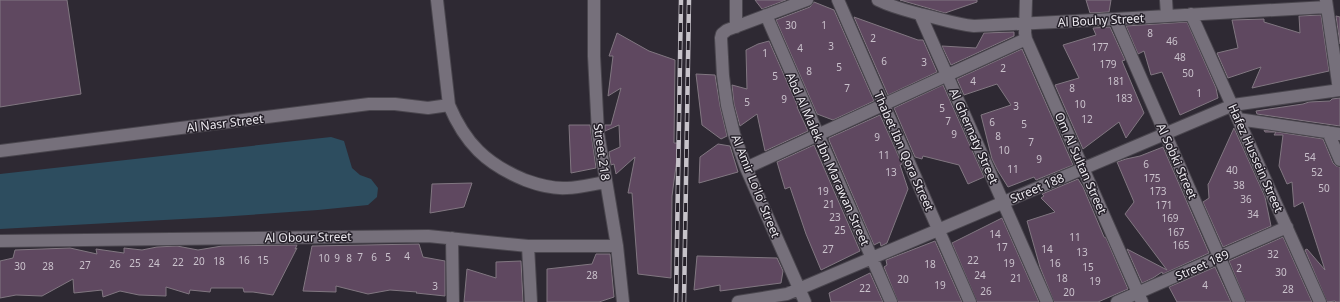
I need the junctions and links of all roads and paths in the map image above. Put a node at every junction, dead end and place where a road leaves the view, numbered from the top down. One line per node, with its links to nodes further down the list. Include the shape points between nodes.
1 (437, 0): 21 (street)
2 (594, 0): 33 (street, Street 218, via 595,95)
3 (736, 0): 17 (street)
4 (807, 0): 13 (street)
5 (838, 0): 22 (street, Thabet Ibn Qora Street)
6 (878, 0): 11 (street, Al Bouhy Street)
7 (1026, 0): 16 (street, Om Al Sultan Street)
8 (1166, 0): 14 (street)
9 (1327, 3): 10 (street, Al Bouhy Street); 20 (street)
10 (1254, 5): 12 (street, Al Bouhy Street)
11 (920, 14): 16 (street, Al Bouhy Street, via 974,26); 19 (street, Al Ghernaty Street)
12 (1191, 14): 14 (street, Al Bouhy Street); 23 (street, Hafez Hussein Street)
13 (766, 16): 17 (street); 28 (street, Abd Al Malek Ibn Marawan Street)
14 (1167, 16): 15 (street, Al Bouhy Street)
15 (1115, 19): 16 (street, Al Bouhy Street); 26 (street, Al Sobki Street)
16 (1025, 24): 18 (street, Om Al Sultan Street)
17 (736, 26): 31 (street, Al Amir Lo'lo' Street, via 724,32 721,38 723,76 734,134)
18 (1026, 39): 19 (street); 32 (street, Om Al Sultan Street)
19 (947, 76): 22 (street); 34 (street, Al Ghernaty Street)
20 (1340, 90): 23 (street, Street 188)
21 (449, 105): 29 (street, Al Nasr Street, via 428,108 369,104); 33 (street, via 464,135 474,148 495,165 514,175 557,188 578,188)
22 (884, 105): 28 (street); 36 (street, Thabet Ibn Qora Street)
23 (1232, 105): 24 (street, Hafez Hussein Street); 26 (street, Street 188)
24 (1238, 119): 25 (street); 35 (street, Hafez Hussein Street)
25 (1328, 132): 27 (street); 30 (street)
26 (1165, 134): 32 (street, Street 188); 41 (street, Al Sobki Street)
27 (1340, 134)
28 (818, 135): 31 (street); 42 (street, Abd Al Malek Ibn Marawan Street)
29 (0, 152)
30 (1340, 160)
31 (746, 168): 43 (street, Al Amir Lo'lo' Street)
32 (1083, 169): 34 (street, Street 188); 44 (street, Om Al Sultan Street)
33 (606, 182): 40 (street, Street 218)
34 (1003, 203): 36 (street, Street 188); 52 (street, Al Ghernaty Street)
35 (1287, 227): 41 (street, Street 189); 55 (street, Hafez Hussein Street)
36 (939, 230): 42 (street, Street 188); 51 (street, Thabet Ibn Qora Street)
37 (452, 238): 38 (street, Al Obour Street, via 428,236); 39 (street, Al Obour Street); 45 (street)
38 (0, 241)
39 (528, 246): 40 (street, Al Obour Street); 46 (street)
40 (616, 246): 47 (street, Street 218)
41 (1219, 257): 44 (street, Street 189); 54 (street, Al Sobki Street)
42 (872, 258): 43 (street, Street 188); 50 (street, Abd Al Malek Ibn Marawan Street)
43 (799, 289): 48 (street, Street 188, via 773,297); 49 (street, Al Amir Lo'lo' Street)
44 (1140, 297): 53 (street, Street 189)
45 (453, 302)
46 (531, 302)
47 (623, 302)
48 (738, 302)
49 (805, 302)
50 (891, 302)
51 (970, 302)
52 (1047, 302)
53 (1117, 302)
54 (1239, 302)
55 (1320, 302)

